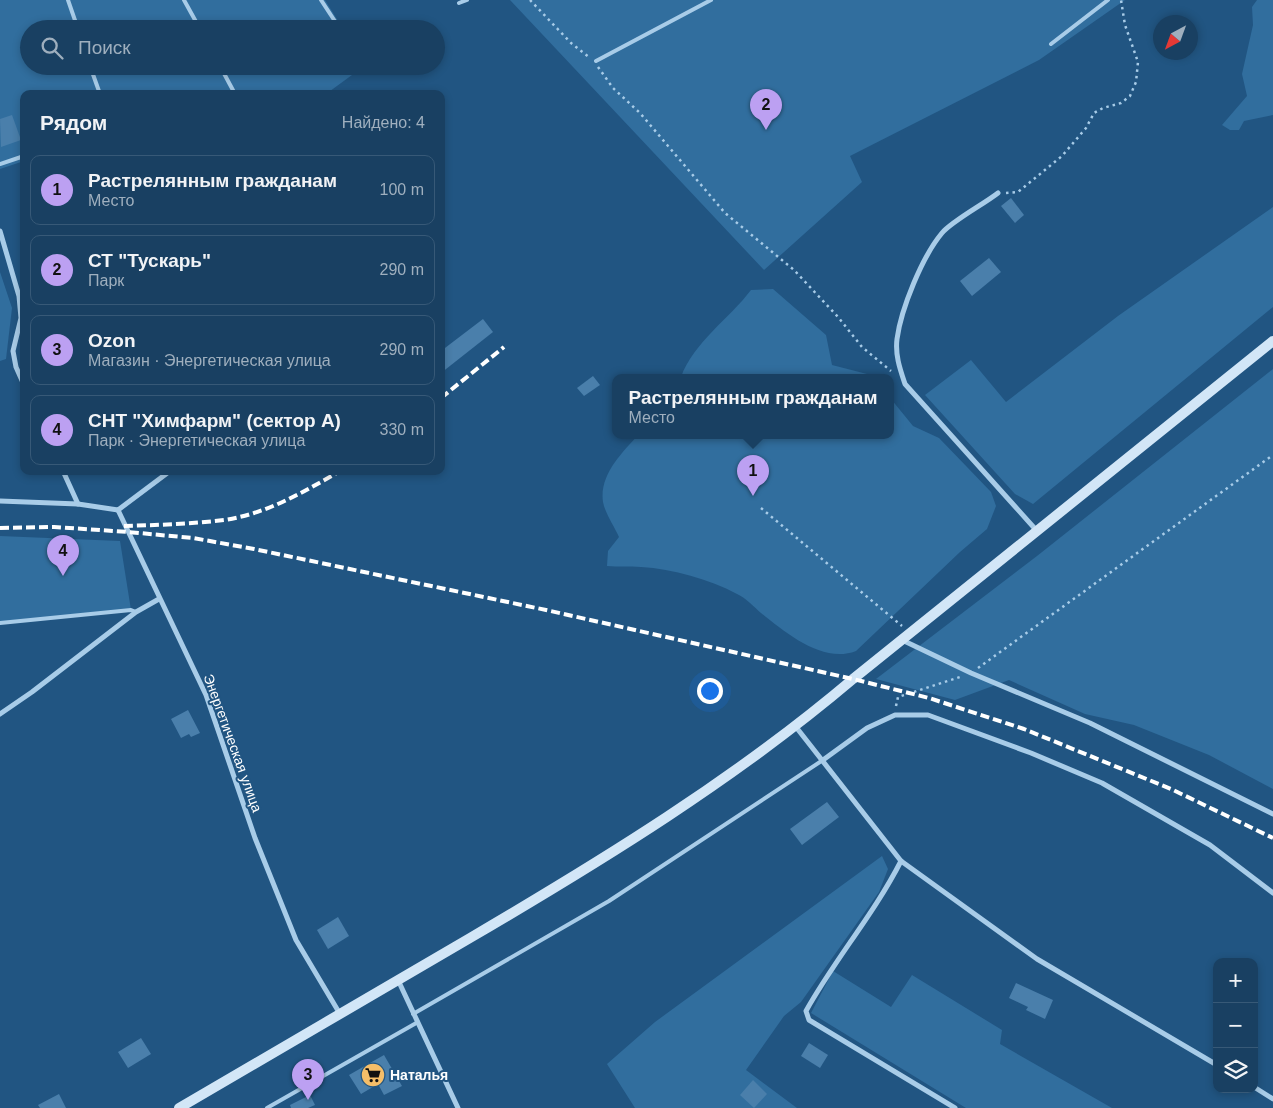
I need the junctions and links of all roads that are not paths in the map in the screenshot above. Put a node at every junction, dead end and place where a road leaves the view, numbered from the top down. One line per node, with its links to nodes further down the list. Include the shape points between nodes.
1 (68, 0): 8 (lane)
2 (184, 0): 9 (lane)
3 (321, 0): 10 (lane)
4 (467, 0): 7 (lane)
5 (711, 0): 12 (lane)
6 (1108, 0): 11 (lane)
7 (459, 3)
8 (75, 20)
9 (195, 20)
10 (334, 20)
11 (1051, 44)
12 (596, 61)
13 (93, 75): 15 (lane)
14 (225, 75): 16 (lane)
15 (99, 90)
16 (234, 90)
17 (20, 157): 18 (lane)
18 (0, 164)
19 (998, 194): 30 (street, via 943,232 917,276 898,339 898,361 905,384)
20 (0, 231): 21 (street)
21 (20, 307)
22 (20, 322): 24 (street, via 13,351)
23 (1273, 341): 30 (main road)
24 (20, 376)
25 (65, 475): 28 (street)
26 (165, 475): 29 (street)
27 (0, 501): 28 (street)
28 (78, 504): 29 (street)
29 (118, 510): 31 (street, Энергетическая улица)
30 (1037, 531): 34 (main road)
31 (159, 599): 32 (street); 42 (street, Энергетическая улица, via 206,695 255,838 296,940)
32 (136, 612): 33 (lane); 35 (street)
33 (0, 623)
34 (906, 636): 36 (main road); 38 (street, via 971,674 1090,723)
35 (0, 714)
36 (796, 727): 37 (street); 41 (main road, via 572,878)
37 (823, 760): 39 (street); 40 (street, via 867,728 895,715 928,715 1102,783 1210,845); 43 (lane, via 610,901)
38 (1273, 814)
39 (900, 861): 45 (street, via 1037,959); 51 (street, via 885,892 806,1011 809,1020)
40 (1273, 894)
41 (398, 980): 42 (main road); 43 (street)
42 (340, 1014): 48 (main road)
43 (413, 1014): 44 (street)
44 (418, 1022): 49 (lane); 50 (street)
45 (1213, 1062)
46 (1258, 1090): 47 (street)
47 (1273, 1099)
48 (179, 1108)
49 (268, 1108)
50 (458, 1108)
51 (954, 1108)

